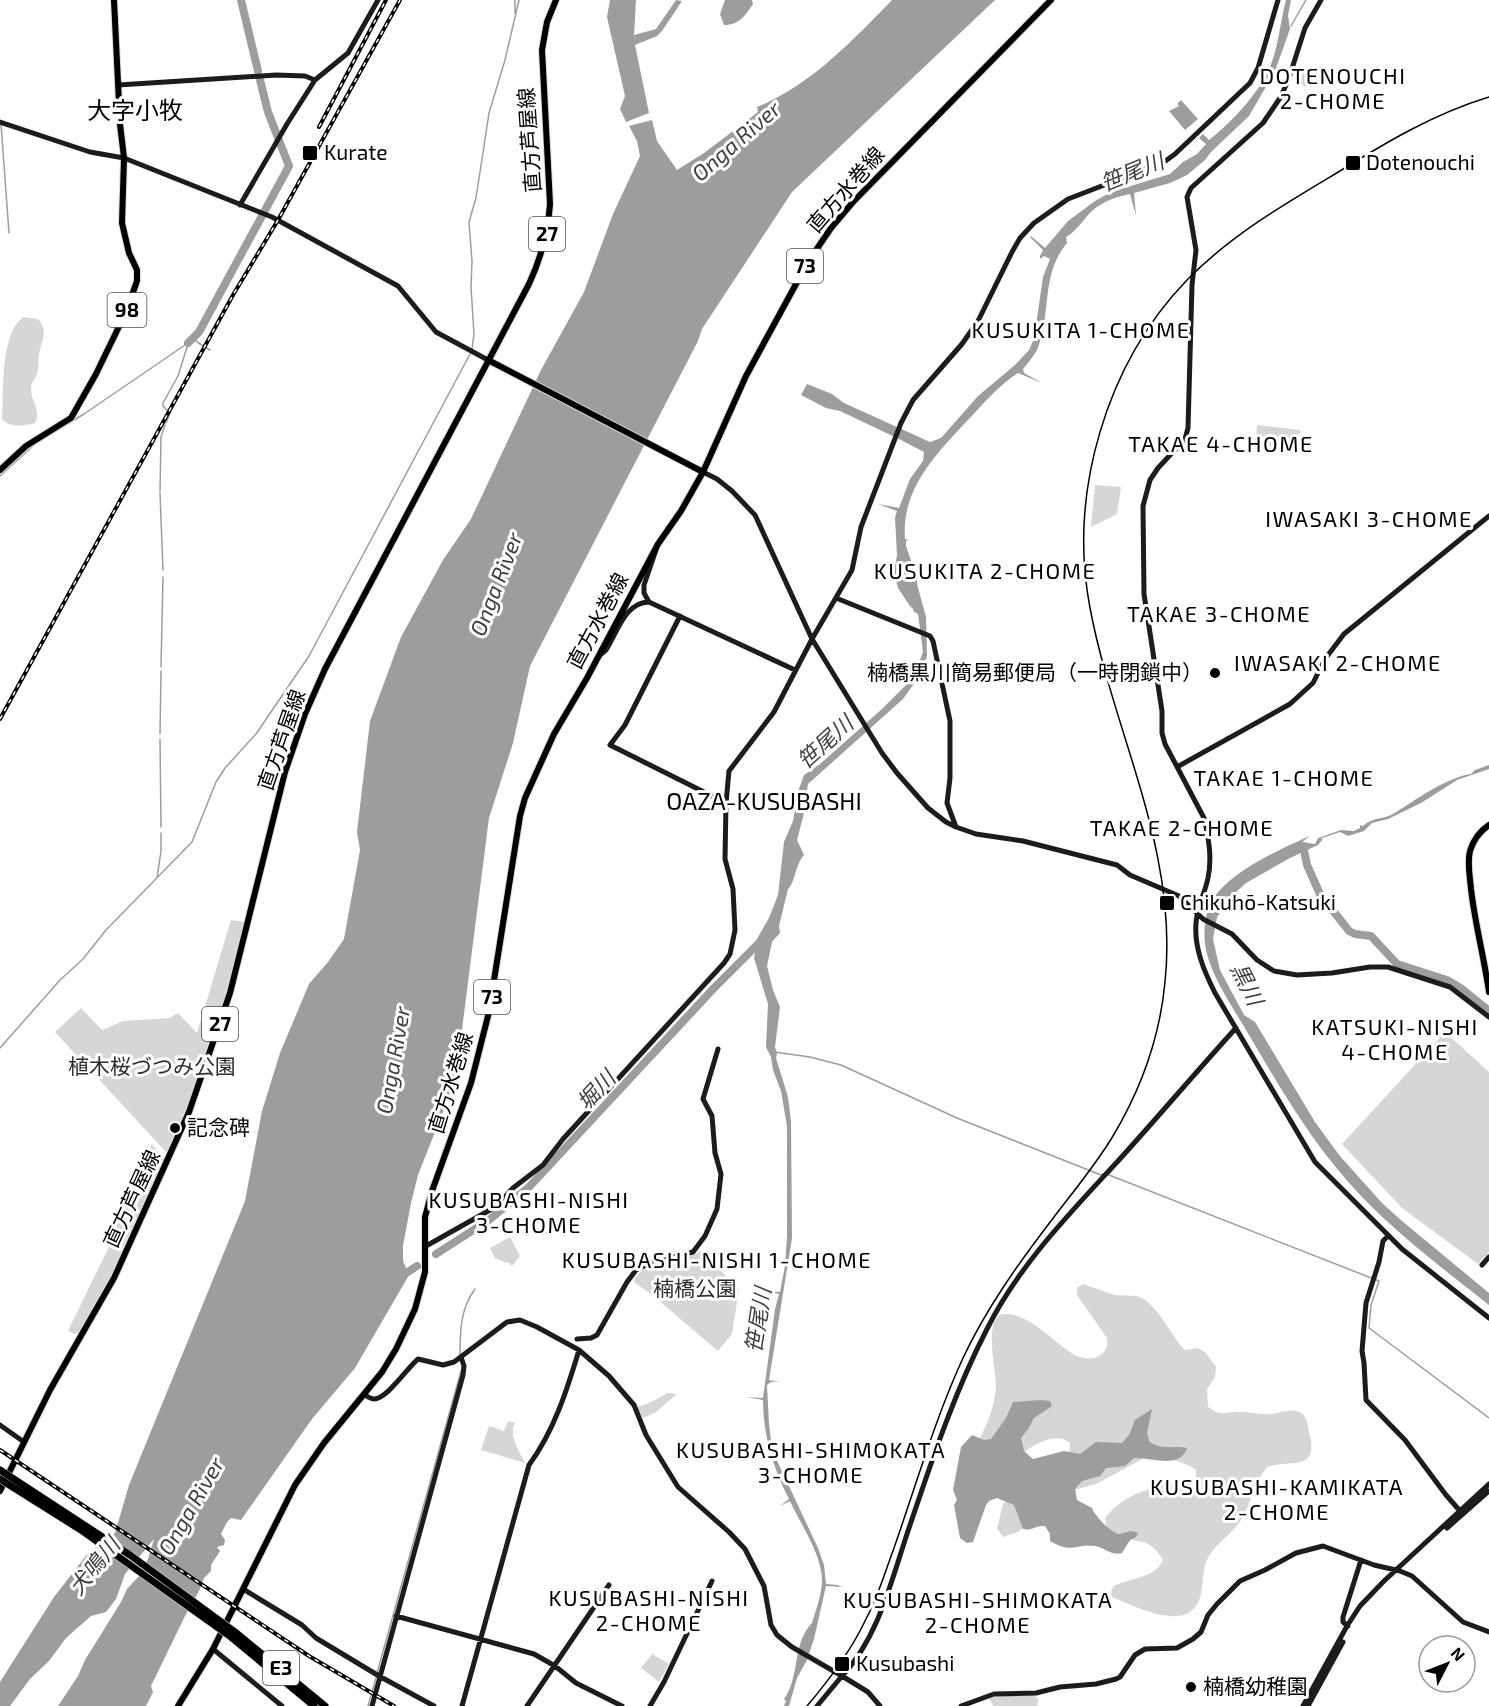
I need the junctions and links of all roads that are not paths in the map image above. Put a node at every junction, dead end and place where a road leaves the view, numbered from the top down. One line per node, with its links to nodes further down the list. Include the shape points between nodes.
1 (114, 0): 8 (main road, 98)
2 (378, 0): 7 (street, via 348,53)
3 (556, 0): 12 (main road, 直方芦屋線 / 27, via 542,50 550,194 548,228 540,260)
4 (1051, 0): 14 (main road, 直方水巻線 / 73, via 831,228 808,262 746,376)
5 (1278, 0): 17 (street, via 1250,83 1175,154 1164,162 1068,199 1020,238 978,321 913,400 901,423 861,527 852,570)
6 (1322, 0): 23 (street, via 1305,27 1280,98 1263,123 1191,188 1187,197 1196,250 1187,434 1150,480 1143,506 1145,602 1162,733)
7 (315, 80): 8 (street, via 276,75); 11 (street)
8 (118, 85): 10 (main road, 98)
9 (0, 122): 10 (street, via 90,152)
10 (124, 158): 11 (street); 13 (main road, 98, via 122,223 137,270 126,312 71,418 26,446)
11 (240, 205): 12 (street, via 278,220 398,286 436,332)
12 (490, 361): 14 (main road); 42 (main road, 直方芦屋線 / 27, via 325,669 285,772 230,993 189,1112 114,1278)
13 (0, 470)
14 (701, 471): 16 (main road, 直方水巻線 / 73, via 681,511); 20 (street, via 732,491 754,515)
15 (1489, 516): 23 (street, via 1350,628 1332,648 1313,683 1290,704)
16 (658, 544): 18 (street, via 644,585); 21 (main road, 直方水巻線 / 73)
17 (836, 598): 20 (street); 26 (street, via 933,640 950,721 947,803)
18 (649, 602): 19 (street); 21 (street, via 633,606)
19 (680, 616): 22 (street); 24 (street, via 625,725 610,745)
20 (814, 642): 22 (street); 26 (street, via 894,770 928,808)
21 (598, 657): 33 (main road, 直方水巻線 / 73, via 541,761 520,816 489,1012 471,1083 432,1191 426,1217)
22 (795, 670): 24 (street, via 774,712 729,771)
23 (1177, 768): 27 (street, via 1207,830 1209,875)
24 (726, 802): 33 (street, via 725,859 733,889 735,930 724,963 543,1165 497,1206)
25 (1489, 825): 28 (main road, via 1473,843 1469,867)
26 (956, 827): 27 (street, via 1109,862 1179,896)
27 (1197, 914): 29 (street, via 1238,939 1257,960 1274,971 1297,975 1388,968 1450,987); 30 (street, via 1197,949 1204,973)
28 (1489, 992)
29 (1489, 1017)
30 (1236, 1028): 32 (street, via 1315,1162); 62 (street, via 1049,1237 994,1317 964,1376 943,1430 878,1616)
31 (718, 1049): 37 (street, via 703,1100 712,1116 721,1183 717,1209 705,1236 693,1252 636,1270 597,1335)
32 (1388, 1236): 36 (street); 48 (street, via 1383,1241 1366,1303 1362,1351 1366,1400 1405,1440)
33 (426, 1246): 40 (main road, 直方水巻線 / 73, via 425,1272 415,1309 396,1349)
34 (1489, 1257): 35 (street)
35 (1482, 1265)
36 (1489, 1318)
37 (577, 1339)
38 (579, 1350): 39 (street, via 537,1327 513,1320); 58 (street, via 555,1419 529,1465); 62 (street, via 634,1405 646,1435 678,1487 745,1549 764,1586 771,1625 777,1635)
39 (461, 1358): 40 (street, via 443,1365 418,1359 377,1399); 54 (street, via 463,1376)
40 (365, 1395): 53 (main road, 直方水巻線 / 73, via 301,1476)
41 (0, 1425): 42 (street)
42 (24, 1442): 46 (main road, 直方芦屋線 / 27)
43 (0, 1470): 57 (highway, E3, bridge, via 103,1536)
44 (0, 1479): 57 (highway, E3, bridge)
45 (1489, 1484): 48 (street)
46 (0, 1491)
47 (1489, 1491): 50 (street)
48 (1460, 1511): 50 (street)
49 (1361, 1560): 50 (street); 55 (street, via 1343,1622); 75 (street, via 1323,1546 1296,1553 1240,1581 1208,1615 1193,1640 1177,1648 1145,1649 1135,1654 1116,1680 1036,1693 994,1694)
50 (1399, 1570): 55 (street); 56 (street, via 1419,1582 1463,1622)
51 (712, 1581): 72 (street)
52 (609, 1586): 60 (street)
53 (243, 1589): 59 (main road, 73); 61 (street)
54 (396, 1616): 58 (street); 61 (street)
55 (1348, 1627): 76 (street); 77 (street)
56 (1489, 1632)
57 (233, 1634): 65 (highway, E3); 66 (highway, E3)
58 (481, 1639): 60 (street, via 534,1654); 69 (street)
59 (213, 1649): 63 (main road, 73); 64 (street)
60 (555, 1666): 70 (street); 71 (street, via 576,1683)
61 (378, 1675): 67 (street); 68 (street)
62 (842, 1676): 73 (street); 74 (street, via 868,1692)
63 (178, 1706)
64 (282, 1706)
65 (314, 1706)
66 (325, 1706)
67 (372, 1706)
68 (435, 1706)
69 (462, 1706)
70 (527, 1706)
71 (622, 1706)
72 (650, 1706)
73 (816, 1706)
74 (880, 1706)
75 (961, 1706)
76 (1303, 1706)
77 (1308, 1706)

